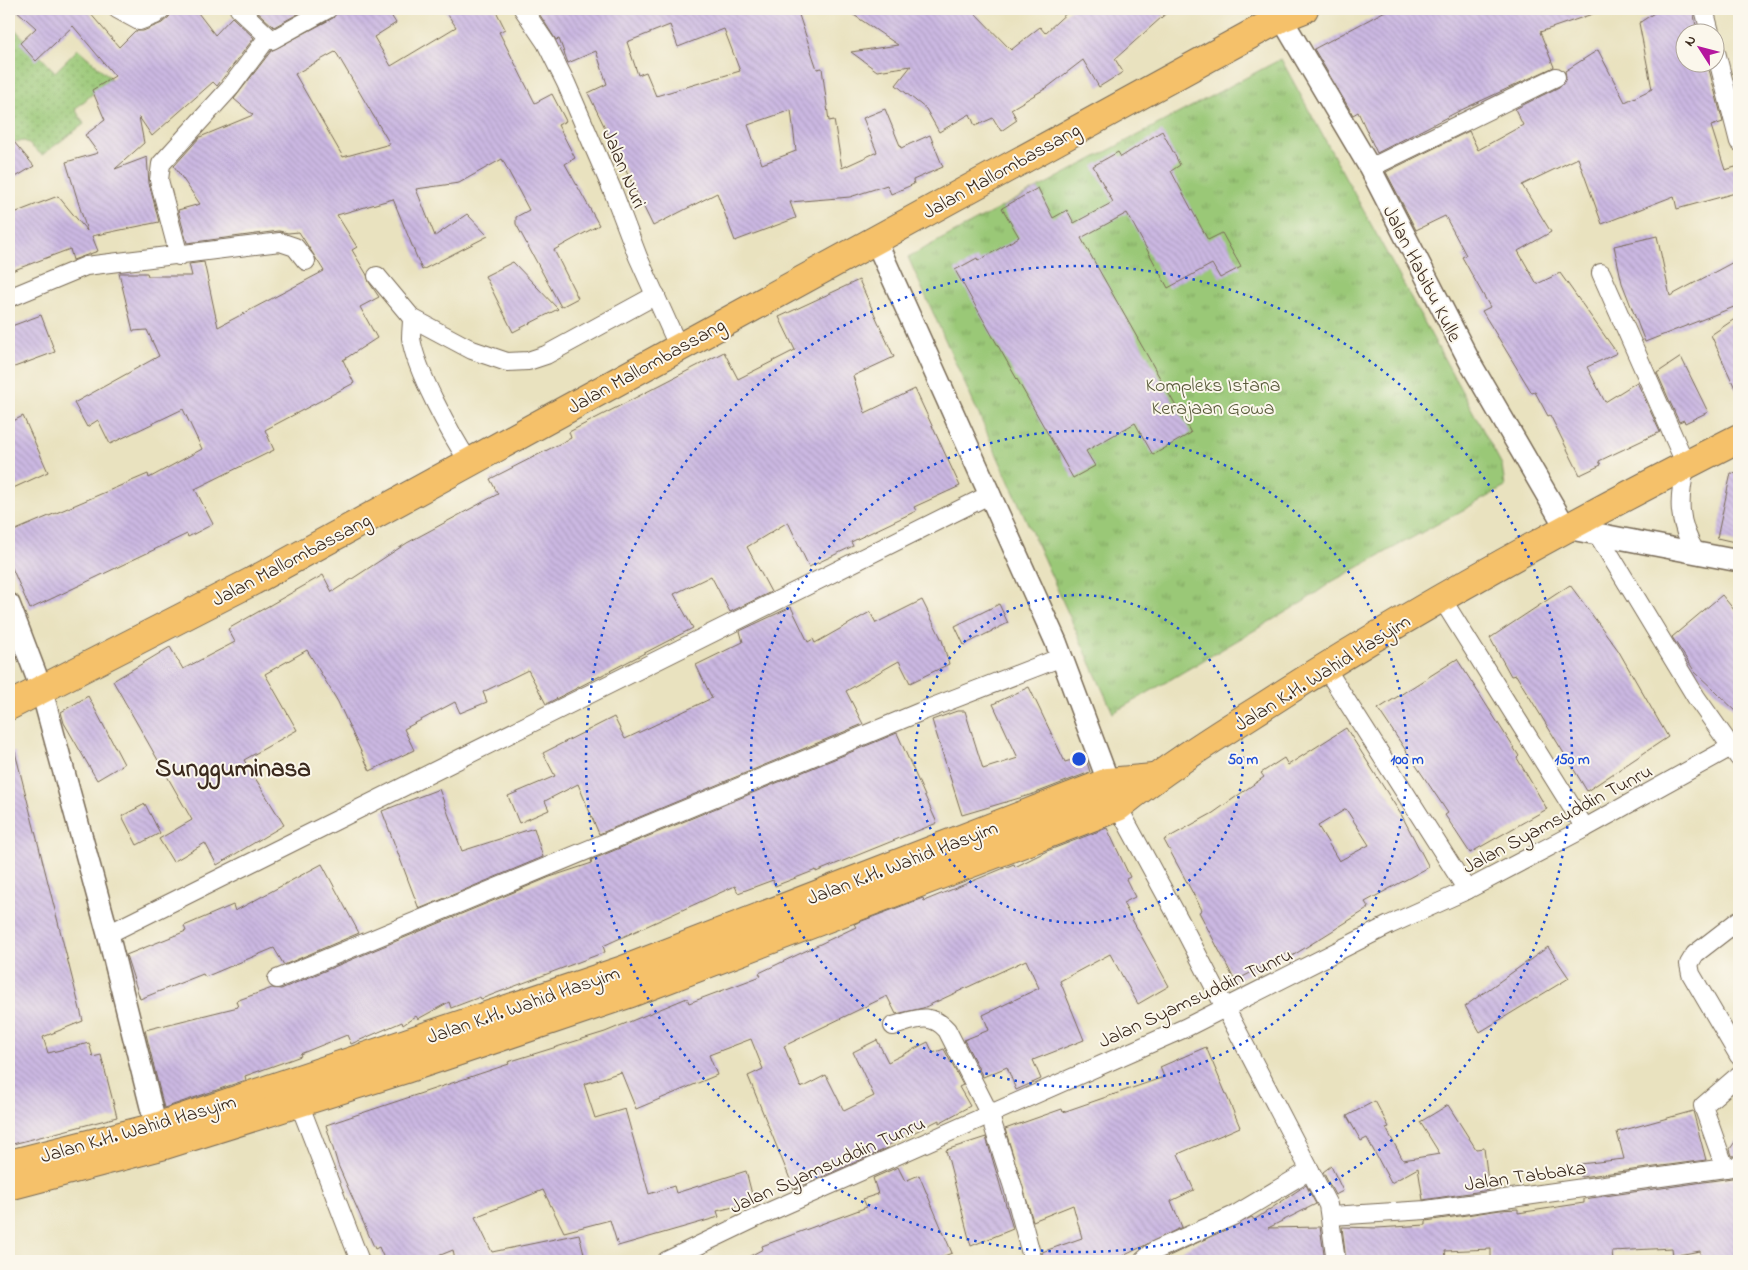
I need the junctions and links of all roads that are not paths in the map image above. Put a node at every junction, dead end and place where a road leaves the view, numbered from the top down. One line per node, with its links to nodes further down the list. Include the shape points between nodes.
1 (117, 9): 2 (street, via 139,22 155,16)
2 (162, 9)
3 (239, 9): 9 (street)
4 (328, 9): 9 (street, via 276,40)
5 (523, 9): 19 (street, Jalan Nuri, via 566,83)
6 (1704, 9): 8 (street)
7 (1287, 12): 13 (street, Jalan Habibu Kulle); 14 (highway, Jalan Mallombassang)
8 (1707, 22)
9 (268, 36): 15 (street, via 230,88 160,164 159,180)
10 (1721, 72): 12 (street)
11 (1556, 77): 13 (street)
12 (1739, 142)
13 (1370, 168): 27 (street, Jalan Habibu Kulle, via 1472,366)
14 (875, 239): 22 (highway, Jalan Mallombassang); 26 (street)
15 (179, 256): 16 (street, via 280,242 295,247); 20 (street, via 86,266)
16 (306, 261)
17 (1600, 273): 25 (street)
18 (377, 276): 21 (street)
19 (656, 295): 21 (street, via 546,355 528,361 507,362 472,350); 22 (street, Jalan Nuri)
20 (9, 298)
21 (412, 318): 24 (street, via 411,338 415,353)
22 (679, 348): 24 (highway, Jalan Mallombassang)
23 (1739, 438): 25 (highway, Jalan K.H. Wahid Hasyim)
24 (463, 454): 35 (highway, Jalan Mallombassang, via 253,581)
25 (1686, 465): 27 (highway, Jalan K.H. Wahid Hasyim); 29 (street, via 1680,489 1680,512 1686,536)
26 (991, 494): 33 (street); 42 (street)
27 (1566, 528): 28 (street); 31 (highway, Jalan K.H. Wahid Hasyim)
28 (1598, 535): 29 (street); 37 (street, via 1696,697)
29 (1696, 553): 30 (street)
30 (1739, 561)
31 (1442, 599): 34 (highway, Jalan K.H. Wahid Hasyim); 39 (street)
32 (9, 604): 35 (street)
33 (1062, 657): 38 (street); 43 (street, via 920,712)
34 (1325, 667): 38 (highway, Jalan K.H. Wahid Hasyim, via 1153,778); 40 (street)
35 (41, 688): 36 (highway, Jalan Mallombassang); 42 (street)
36 (9, 706)
37 (1735, 752): 39 (street, Jalan Syamsuddin Tunru)
38 (1113, 794): 44 (street); 48 (highway, Jalan K.H. Wahid Hasyim, via 631,993); 50 (highway, Jalan K.H. Wahid Hasyim, via 623,970)
39 (1585, 828): 40 (street, Jalan Syamsuddin Tunru)
40 (1467, 890): 44 (street, Jalan Syamsuddin Tunru, via 1389,925)
41 (1739, 920): 46 (street, via 1695,954 1689,964 1691,974)
42 (108, 934): 50 (street)
43 (277, 979)
44 (1225, 1008): 49 (street, Jalan Syamsuddin Tunru); 53 (street)
45 (893, 1026): 49 (street, via 928,1018 938,1020 947,1030)
46 (1739, 1056)
47 (1739, 1075): 52 (street, via 1703,1106)
48 (299, 1103): 54 (highway, Jalan K.H. Wahid Hasyim, via 165,1145); 56 (street)
49 (990, 1114): 57 (street, Jalan Syamsuddin Tunru); 58 (street)
50 (156, 1127): 51 (highway, Jalan K.H. Wahid Hasyim)
51 (9, 1164)
52 (1732, 1167): 55 (street, Jalan Tabbaka, via 1426,1210)
53 (1310, 1170): 55 (street); 59 (street, via 1235,1215 1154,1251)
54 (9, 1186)
55 (1331, 1216): 60 (street)
56 (360, 1261)
57 (666, 1261)
58 (1033, 1261)
59 (1143, 1261)
60 (1336, 1261)

